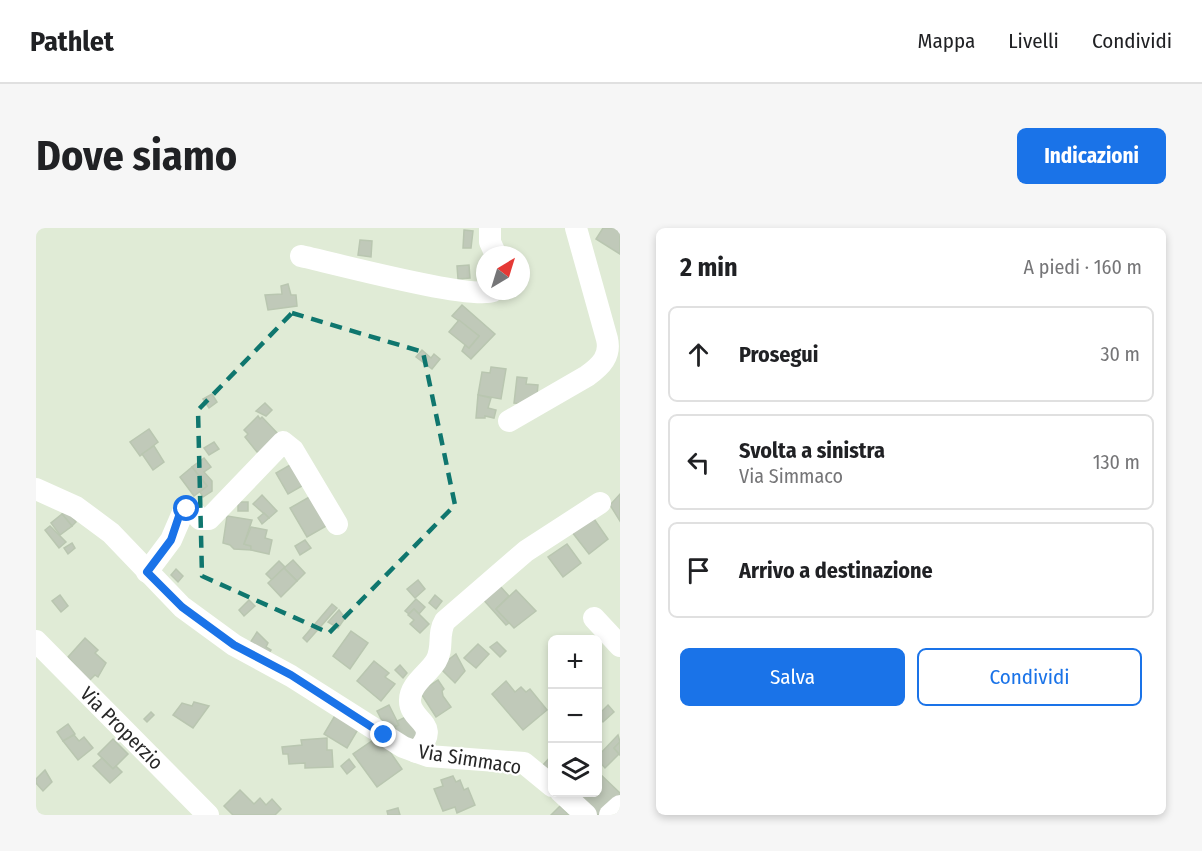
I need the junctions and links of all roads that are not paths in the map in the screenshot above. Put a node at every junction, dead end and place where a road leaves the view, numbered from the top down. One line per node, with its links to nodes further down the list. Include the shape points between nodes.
1 (490, 228): 3 (street)
2 (576, 228): 6 (street, via 607,339 607,354 598,368)
3 (492, 246)
4 (301, 256): 5 (street)
5 (476, 292)
6 (509, 421)
7 (36, 489): 10 (street, Via Simmaco, via 76,507 111,533)
8 (600, 503): 14 (street, via 526,551 445,621 440,629 436,662 411,693 411,707 426,726 427,734)
9 (338, 525): 10 (street, via 293,450 283,442 209,519 200,519 192,510 184,510 171,540)
10 (147, 572): 14 (street, Via Simmaco, via 182,607 234,645 291,675)
11 (594, 618): 13 (street)
12 (36, 641): 18 (street, Via Properzio)
13 (620, 646)
14 (416, 752): 15 (street, Via Simmaco, via 524,764)
15 (548, 783)
16 (566, 797): 19 (street)
17 (620, 806): 20 (street)
18 (208, 815)
19 (586, 815)
20 (610, 815)

